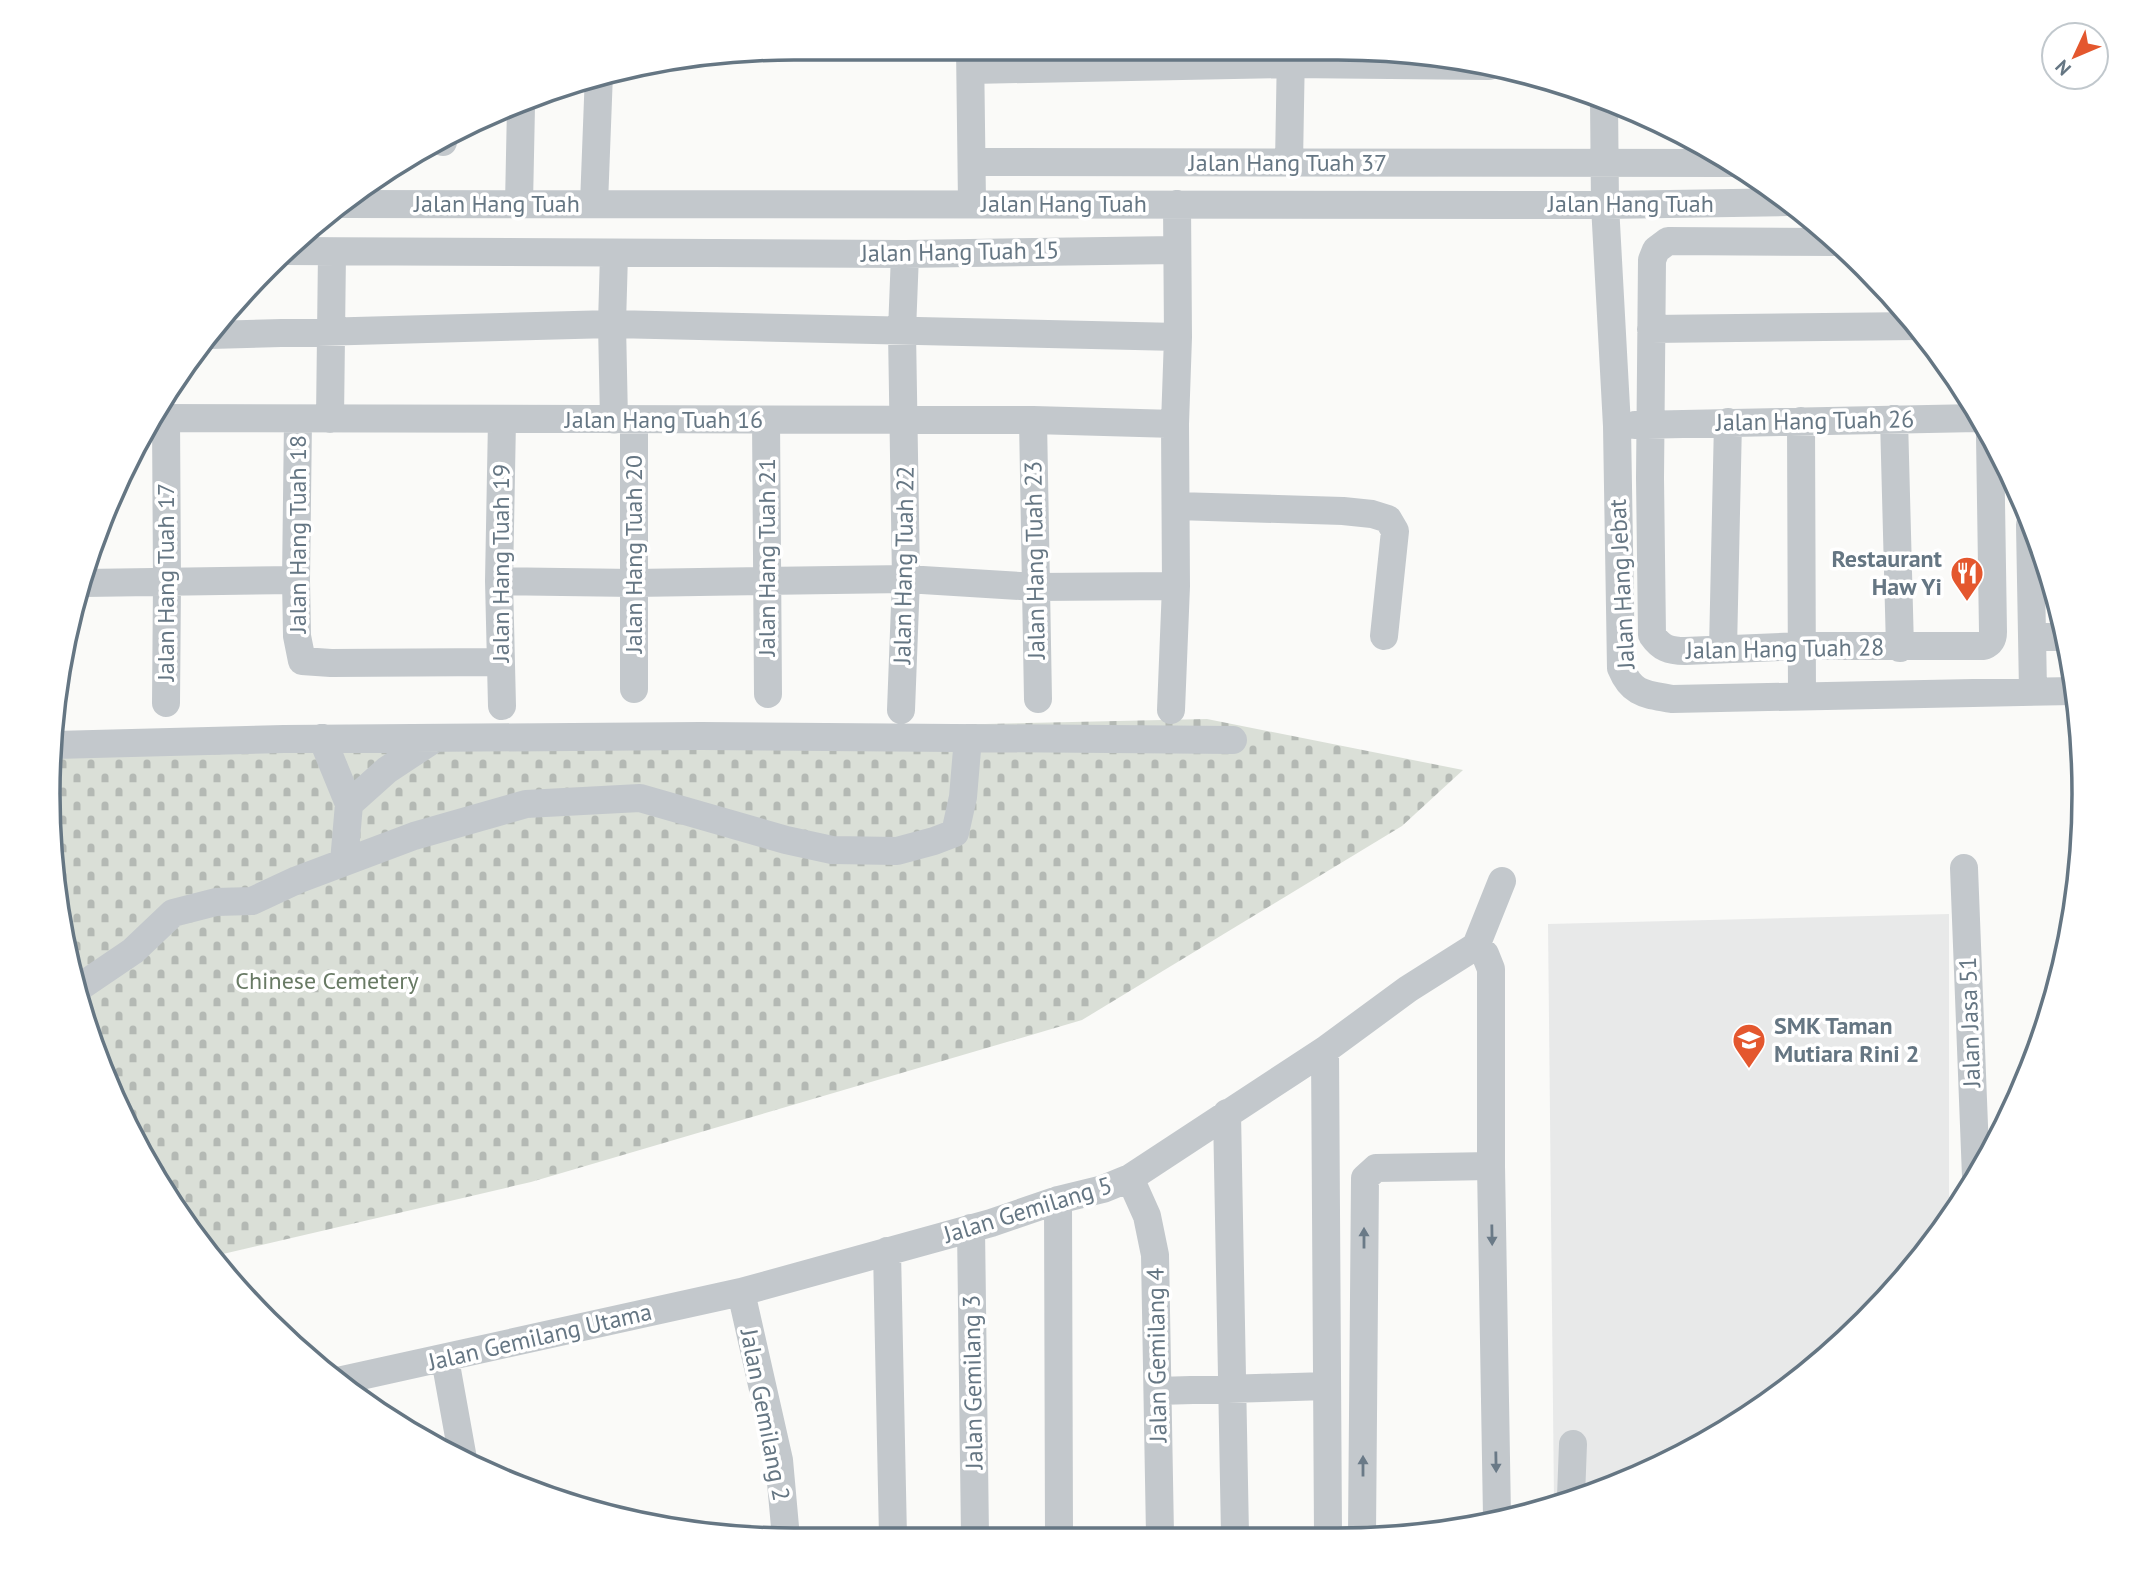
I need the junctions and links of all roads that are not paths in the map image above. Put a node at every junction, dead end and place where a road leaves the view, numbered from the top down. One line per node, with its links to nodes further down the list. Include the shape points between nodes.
1 (971, 60): 6 (street)
2 (1291, 60): 7 (street)
3 (598, 87): 14 (street)
4 (1604, 110): 9 (street, Jalan Hang Jebat)
5 (521, 112): 13 (street)
6 (972, 162): 7 (street, Jalan Hang Tuah 37); 12 (street)
7 (1289, 163): 9 (street, Jalan Hang Tuah 37)
8 (1713, 163): 9 (street, Jalan Hang Tuah 37)
9 (1605, 164): 16 (street, Jalan Hang Jebat)
10 (362, 200): 13 (street, Jalan Hang Tuah)
11 (1772, 202): 16 (street, Jalan Hang Tuah)
12 (972, 203): 14 (street, Jalan Hang Tuah); 15 (street, Jalan Hang Tuah)
13 (519, 204): 14 (street, Jalan Hang Tuah)
14 (594, 204)
15 (1177, 204): 16 (street, Jalan Hang Tuah); 18 (street)
16 (1605, 205): 45 (street, Jalan Hang Jebat)
17 (1821, 242): 25 (street, Jalan Hang Tuah 28, via 1668,241 1652,260)
18 (1176, 250): 22 (street, Jalan Hang Tuah 15); 29 (street)
19 (299, 251): 20 (street, Jalan Hang Tuah 15)
20 (332, 252): 21 (street, Jalan Hang Tuah 15); 27 (street)
21 (614, 254): 22 (street, Jalan Hang Tuah 15); 23 (street, Jalan Hang Tuah 20)
22 (905, 254): 26 (street, Jalan Hang Tuah 22)
23 (612, 324): 26 (street); 27 (street); 36 (street, Jalan Hang Tuah 20)
24 (1903, 326): 25 (street)
25 (1651, 328): 44 (street, Jalan Hang Tuah 28)
26 (902, 331): 29 (street); 38 (street, Jalan Hang Tuah 22)
27 (331, 332): 28 (street); 33 (street)
28 (221, 335)
29 (1178, 337): 43 (street)
30 (163, 418): 32 (street, Jalan Hang Tuah 16)
31 (1968, 418): 35 (street, Jalan Hang Tuah 26)
32 (298, 419): 33 (street, Jalan Hang Tuah 16); 50 (street, Jalan Hang Tuah 18)
33 (330, 419): 34 (street, Jalan Hang Tuah 16)
34 (502, 419): 36 (street, Jalan Hang Tuah 16); 51 (street, Jalan Hang Tuah 19)
35 (1894, 419): 40 (street, Jalan Hang Tuah 26); 62 (street)
36 (624, 420): 37 (street, Jalan Hang Tuah 16); 55 (street, Jalan Hang Tuah 20)
37 (766, 420): 38 (street, Jalan Hang Tuah 16); 52 (street, Jalan Hang Tuah 21)
38 (905, 420): 39 (street, Jalan Hang Tuah 16); 49 (street, Jalan Hang Tuah 22)
39 (1033, 420): 43 (street, Jalan Hang Tuah 16); 57 (street, Jalan Hang Tuah 23)
40 (1801, 421): 42 (street, Jalan Hang Tuah 26); 61 (street)
41 (160, 422): 53 (street, Jalan Hang Tuah 17)
42 (1728, 422): 44 (street, Jalan Hang Tuah 26); 63 (street)
43 (1175, 424): 47 (street)
44 (1651, 424): 45 (street, Jalan Hang Tuah 26); 63 (street, Jalan Hang Tuah 28, via 1652,635 1671,651)
45 (1617, 426): 69 (street, Jalan Hang Jebat, via 1621,668 1628,683 1643,693 1672,699)
46 (1990, 459): 62 (street, Jalan Hang Tuah 28, via 1993,638 1984,646)
47 (1176, 506): 56 (street); 58 (street, via 1343,510 1388,519 1395,531)
48 (2030, 551): 59 (street)
49 (906, 579): 52 (street); 57 (street); 73 (street, Jalan Hang Tuah 22)
50 (296, 580): 53 (street); 64 (street, Jalan Hang Tuah 18, via 302,661)
51 (499, 581): 55 (street); 64 (street, Jalan Hang Tuah 19)
52 (767, 581): 55 (street); 68 (street, Jalan Hang Tuah 21)
53 (167, 582): 54 (street); 71 (street, Jalan Hang Tuah 17)
54 (91, 583)
55 (634, 583): 65 (street, Jalan Hang Tuah 20)
56 (1176, 586): 57 (street); 74 (street)
57 (1036, 587): 70 (street, Jalan Hang Tuah 23)
58 (1384, 636)
59 (2032, 637): 60 (street); 66 (street)
60 (2054, 637)
61 (1802, 646): 62 (street, Jalan Hang Tuah 28); 63 (street, Jalan Hang Tuah 28); 69 (street)
62 (1900, 648)
63 (1723, 649)
64 (500, 662): 72 (street, Jalan Hang Tuah 19)
65 (634, 689)
66 (2033, 691): 67 (street, Jalan Hang Jebat); 69 (street, Jalan Hang Jebat)
67 (2064, 691)
68 (768, 694)
69 (1802, 696)
70 (1038, 699)
71 (166, 703)
72 (502, 706)
73 (901, 710)
74 (1171, 710)
75 (322, 738): 77 (street); 79 (street); 80 (street)
76 (968, 738): 77 (street); 78 (street); 81 (street, via 955,833 897,851 832,850 798,843 640,798 526,804 414,836)
77 (434, 739): 80 (street, via 387,770)
78 (1233, 740)
79 (61, 746)
80 (349, 804): 81 (street)
81 (344, 862): 85 (street, via 252,901 216,902 173,913 133,951)
82 (1964, 867): 88 (street, Jalan Jasa 51)
83 (1502, 881): 84 (street)
84 (1476, 946): 86 (street, Jalan Gemilang 5); 89 (street, via 1492,969)
85 (85, 983)
86 (1325, 1050): 87 (street, Jalan Gemilang 5); 97 (street)
87 (1227, 1113): 90 (street, Jalan Gemilang 5); 98 (street)
88 (1975, 1156)
89 (1491, 1166): 103 (street, one-way to 103); 104 (street, one-way to 89, via 1365,1178 1376,1168)
90 (1130, 1178): 91 (street, Jalan Gemilang 5); 99 (street, Jalan Gemilang 4, via 1147,1216 1155,1255)
91 (1058, 1200): 92 (street, Jalan Gemilang 5); 108 (street)
92 (971, 1228): 93 (street, Jalan Gemilang 5); 107 (street, Jalan Gemilang 3)
93 (887, 1251): 94 (street, Jalan Gemilang 5); 106 (street)
94 (741, 1292): 95 (street, Jalan Gemilang Utama); 105 (street, Jalan Gemilang 2, via 779,1460)
95 (444, 1359): 96 (street, Jalan Gemilang Utama); 101 (street)
96 (350, 1378)
97 (1327, 1386): 98 (street); 111 (street)
98 (1232, 1387): 99 (street); 110 (street)
99 (1158, 1391): 109 (street, Jalan Gemilang 4)
100 (1573, 1444): 102 (street)
101 (461, 1448)
102 (1571, 1489)
103 (1497, 1509)
104 (1362, 1527)
105 (785, 1528)
106 (893, 1528)
107 (975, 1528)
108 (1059, 1528)
109 (1160, 1528)
110 (1235, 1528)
111 (1328, 1528)

